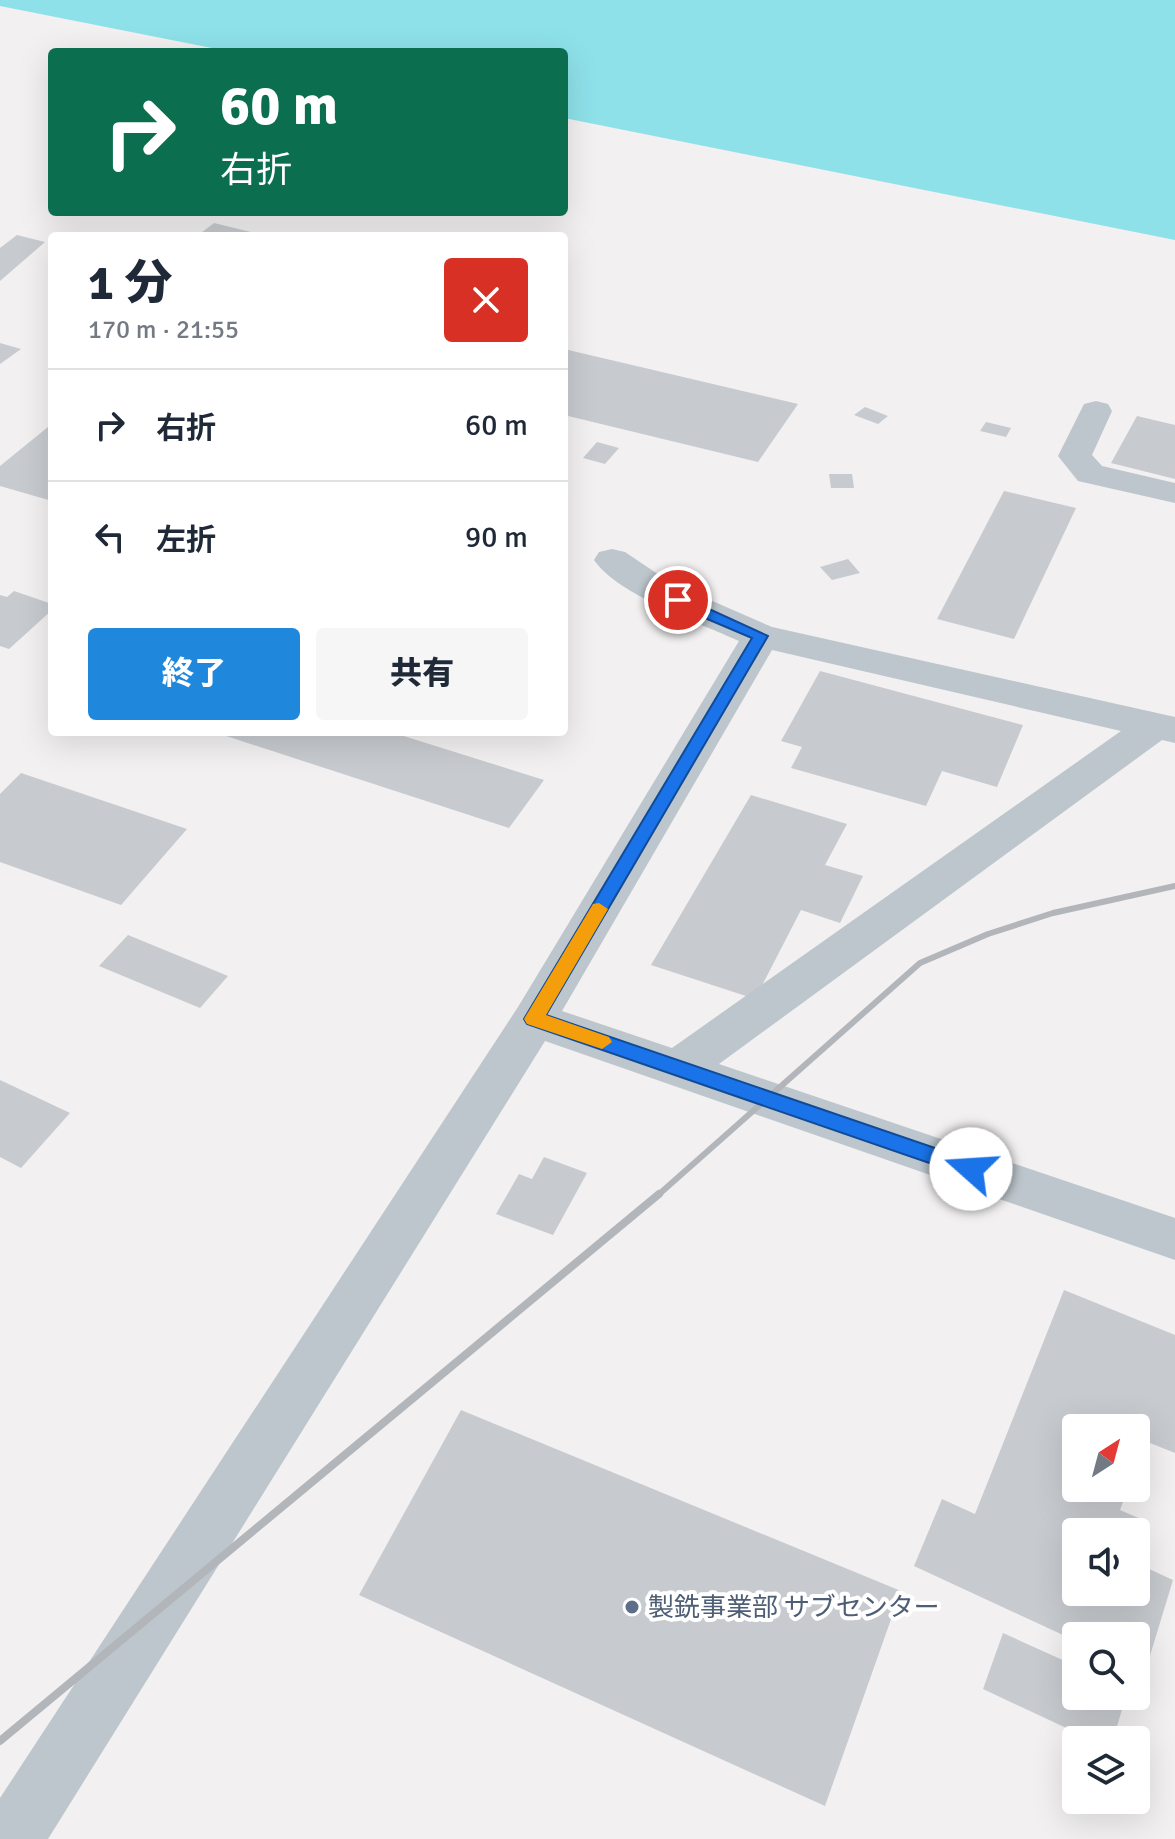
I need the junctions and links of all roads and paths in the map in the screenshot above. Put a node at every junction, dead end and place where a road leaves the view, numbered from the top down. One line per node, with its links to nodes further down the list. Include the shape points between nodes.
1 (1096, 411): 2 (lane, via 1075,456 1090,474)
2 (1175, 493)
3 (612, 560): 4 (lane, via 658,591)
4 (761, 636): 5 (lane); 6 (lane)
5 (1165, 728): 7 (lane)
6 (534, 1019): 7 (lane); 9 (lane)
7 (678, 1068): 8 (lane)
8 (1175, 1239)
9 (11, 1839)

